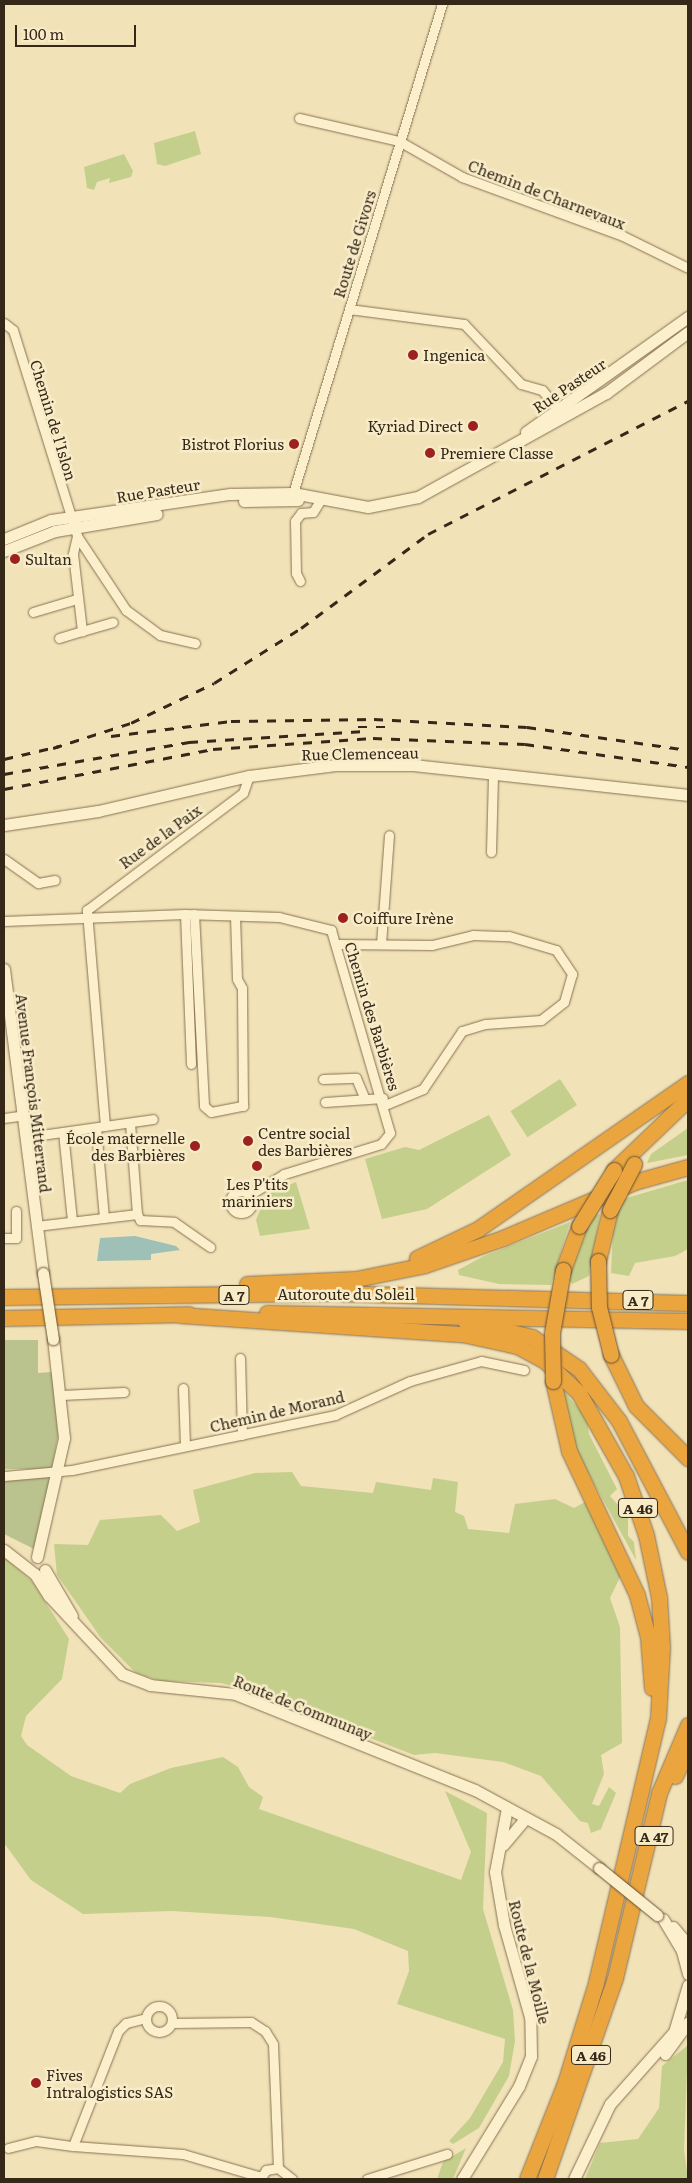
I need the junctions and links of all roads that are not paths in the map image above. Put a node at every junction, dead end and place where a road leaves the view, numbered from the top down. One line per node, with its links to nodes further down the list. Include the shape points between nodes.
1 (442, 4): 3 (street, Route de Givors)
2 (299, 118): 3 (street, Chemin de Charnevaux)
3 (399, 141): 4 (street, Chemin de Charnevaux, via 462,177 623,236); 5 (street, Route de Givors)
4 (688, 268)
5 (349, 309): 9 (street, via 464,324 521,384 542,390); 10 (street, Route de Givors)
6 (688, 317): 9 (street, Rue Pasteur)
7 (4, 323): 12 (street, Chemin de l'Islon, via 13,330)
8 (688, 332): 9 (street, Rue Pasteur, via 657,358)
9 (562, 414): 11 (street, Rue Pasteur, via 464,473 394,504 368,507)
10 (293, 493): 11 (street, Rue Pasteur); 12 (street, Rue Pasteur, via 230,494)
11 (320, 501): 13 (street, Rue Pasteur, via 230,502); 16 (street, via 313,512 301,513 295,521 296,573)
12 (70, 517): 13 (street, Chemin de l'Islon); 14 (street, Rue Pasteur)
13 (76, 532): 15 (street, Rue Pasteur); 17 (street, via 73,554); 22 (street, via 126,610 160,635)
14 (4, 539)
15 (4, 551)
16 (300, 581)
17 (77, 599): 18 (street); 20 (street)
18 (33, 612)
19 (113, 622): 20 (street)
20 (82, 631): 21 (street)
21 (59, 638)
22 (195, 642)
23 (493, 773): 24 (street, Rue Clemenceau, via 412,765 335,765); 25 (street, Rue Clemenceau, via 662,790); 28 (street)
24 (248, 776): 26 (street, Rue Clemenceau, via 98,811); 33 (street, Rue de la Paix, via 243,794 96,900 87,910)
25 (688, 796)
26 (4, 825)
27 (388, 835): 36 (street)
28 (491, 852)
29 (4, 859): 30 (street, via 38,883)
30 (55, 880)
31 (190, 914): 32 (street, Chemin des Barbières); 32 (street, via 204,1106 211,1112 243,1106 243,1004 237,979); 33 (street, Chemin des Barbières); 38 (street)
32 (235, 916): 35 (street, Chemin des Barbières, via 326,926)
33 (87, 918): 34 (street, Chemin des Barbières); 49 (street)
34 (4, 921)
35 (337, 944): 36 (street); 44 (street, Chemin des Barbières)
36 (381, 944): 44 (street, via 432,945 473,935 509,936 556,950 568,964 572,982 564,1002 536,1024 484,1024 462,1030 423,1089)
37 (4, 970): 45 (street, Avenue François Mitterrand)
38 (192, 1064)
39 (323, 1079): 41 (street, via 356,1078)
40 (688, 1083): 61 (highway, via 452,1244 406,1261)
41 (364, 1099): 43 (street); 44 (street)
42 (688, 1100): 76 (highway, bridge, via 634,1164 610,1210 598,1260 599,1307 611,1355 636,1406); 85 (highway, bridge, via 614,1170 579,1226 563,1270 552,1333 553,1381 569,1451 629,1571 646,1624 652,1686)
43 (324, 1102)
44 (384, 1102): 53 (street, Chemin des Barbières, via 391,1127 381,1144 284,1174)
45 (25, 1115): 46 (street); 51 (street, Avenue François Mitterrand)
46 (4, 1118)
47 (153, 1119): 48 (street)
48 (130, 1123): 49 (street); 55 (street)
49 (101, 1127): 50 (street); 56 (street)
50 (63, 1132): 51 (street); 57 (street)
51 (27, 1137): 58 (street, Avenue François Mitterrand)
52 (688, 1167): 61 (highway, via 634,1182 444,1260 377,1276)
53 (249, 1195)
54 (16, 1211): 59 (street, via 16,1238)
55 (137, 1214): 56 (street); 60 (street, via 140,1220 174,1222)
56 (104, 1217): 57 (street)
57 (72, 1221): 58 (street)
58 (36, 1226): 73 (street, Avenue François Mitterrand, bridge)
59 (4, 1238)
60 (210, 1247)
61 (321, 1282): 62 (highway, via 118,1288)
62 (73, 1296): 63 (highway, Autoroute du Soleil / A 7); 64 (highway, Autoroute du Soleil / A 7, via 386,1293)
63 (4, 1297)
64 (688, 1303)
65 (402, 1313): 66 (highway, Autoroute du Soleil / A 7); 68 (highway, Autoroute du Soleil / A 7); 81 (highway, via 513,1330 567,1358 609,1405)
66 (180, 1315): 67 (highway, Autoroute du Soleil / A 7); 85 (highway, A 46, via 487,1338 531,1352 569,1381 619,1461 654,1566 662,1673)
67 (4, 1318)
68 (688, 1321)
69 (240, 1358): 74 (street)
70 (524, 1370): 74 (street, Chemin de Morand, via 494,1361 445,1369 335,1415)
71 (183, 1388): 75 (street)
72 (124, 1392): 73 (street)
73 (62, 1395): 77 (street, via 64,1438)
74 (242, 1435): 75 (street, Chemin de Morand)
75 (185, 1446): 77 (street, Chemin de Morand)
76 (688, 1458)
77 (59, 1471): 78 (street, Chemin de Morand); 82 (street)
78 (4, 1476)
79 (4, 1546): 82 (street)
80 (4, 1550): 82 (street)
81 (688, 1552)
82 (38, 1565): 86 (street, Route de Communay, via 79,1629 111,1666 135,1681 235,1694 443,1778)
83 (688, 1725): 90 (highway, A 46, via 659,1793)
84 (688, 1748): 90 (highway, A 47, via 665,1802)
85 (647, 1769): 107 (highway, A 46, via 584,2026)
86 (507, 1808): 87 (street, Route de Communay); 88 (street, Route de la Moille)
87 (526, 1818): 88 (street); 89 (street, Route de Communay, bridge, via 599,1868)
88 (497, 1854): 106 (street, Route de la Moille, via 498,1896 530,2017 531,2056 520,2086)
89 (660, 1917): 91 (street); 92 (street, via 682,1951)
90 (627, 1927): 108 (highway, A 46, via 592,2052)
91 (688, 1945)
92 (688, 1974)
93 (688, 1985): 94 (street)
94 (688, 1991): 96 (street)
95 (146, 2018): 97 (street, via 155,2031 163,2031); 97 (street, via 153,2007 161,2006 169,2010); 99 (street, via 126,2023 118,2031)
96 (686, 2022): 98 (street); 98 (street)
97 (172, 2023): 102 (street, via 251,2022 265,2030 274,2053)
98 (630, 2082): 109 (street, via 610,2104)
99 (73, 2146): 100 (street, via 36,2141); 103 (street, via 183,2154)
100 (8, 2148)
101 (447, 2154): 105 (street)
102 (278, 2168): 103 (street); 104 (street)
103 (260, 2178)
104 (292, 2179)
105 (367, 2179)
106 (462, 2179)
107 (527, 2179)
108 (545, 2179)
109 (574, 2179)

